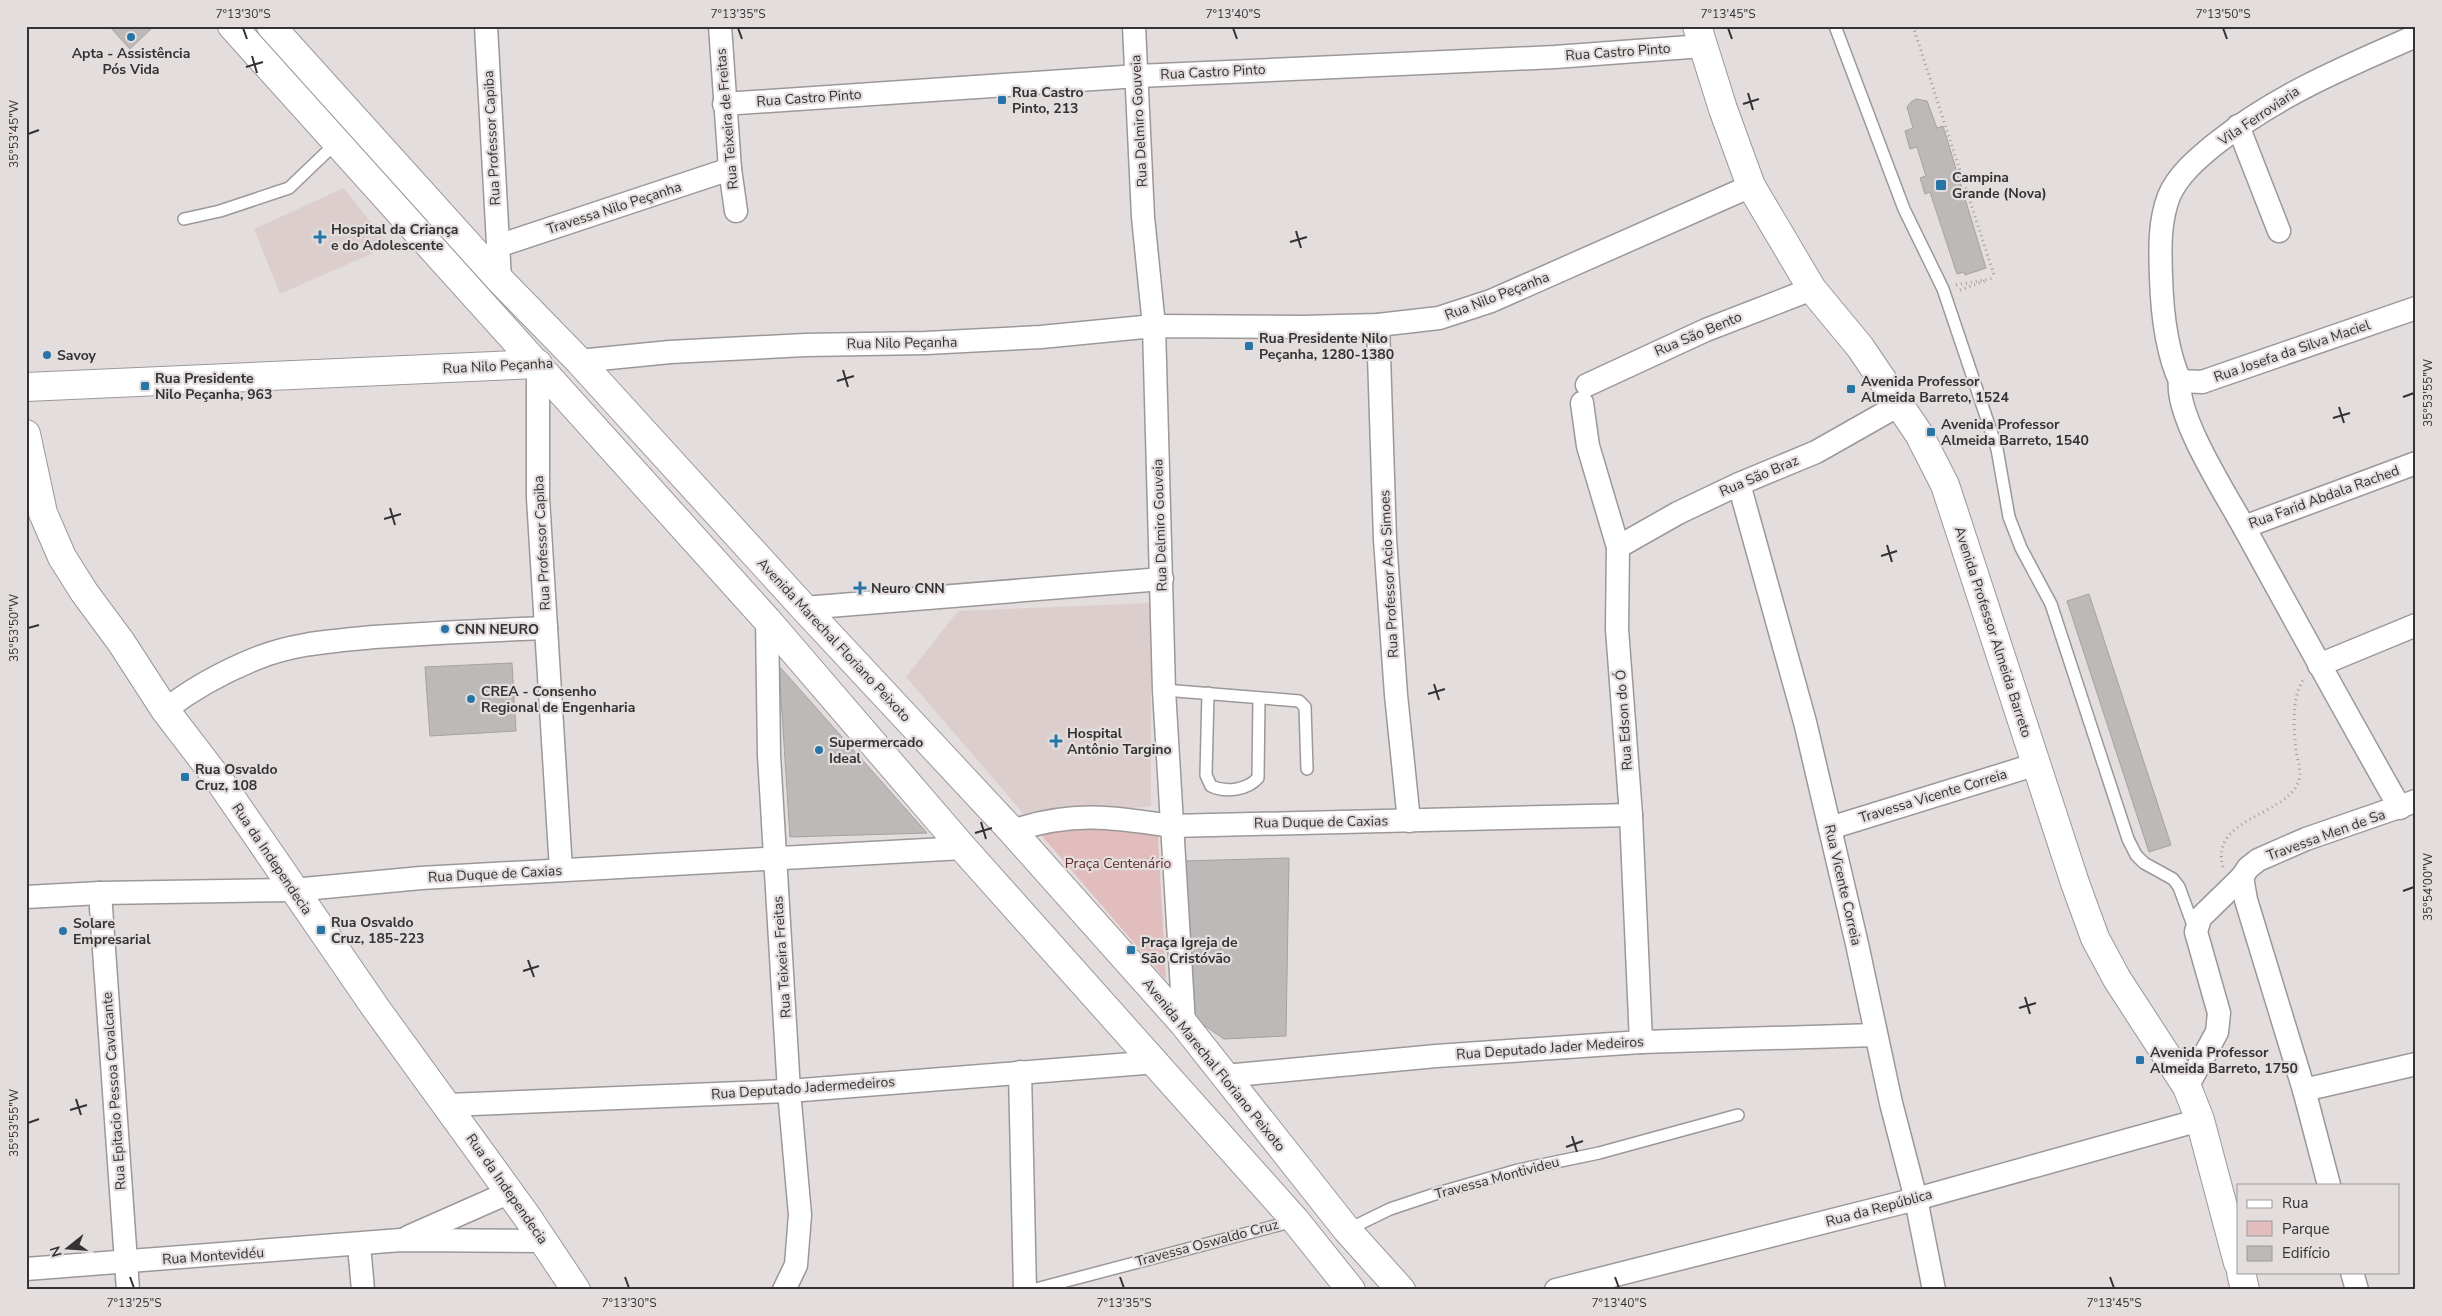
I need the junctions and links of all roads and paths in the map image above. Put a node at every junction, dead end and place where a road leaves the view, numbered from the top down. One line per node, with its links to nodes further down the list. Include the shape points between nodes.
1 (232, 26): 13 (main road)
2 (271, 26): 21 (main road, Avenida Marechal Floriano Peixoto)
3 (486, 26): 19 (street, Rua Professor Capiba)
4 (720, 26): 11 (street, Rua Teixeira de Freitas)
5 (1134, 26): 10 (street, Rua Delmiro Gouveia)
6 (1835, 26): 64 (lane, via 1900,200 1943,289 1998,450 2009,517 2021,548 2051,604 2128,838 2144,863 2173,879 2179,887)
7 (1914, 26): 20 (path)
8 (1700, 36): 10 (street, Rua Castro Pinto, via 1555,57); 15 (main road, Avenida Professor Almeida Barreto)
9 (2416, 36): 12 (street, Vila Ferroviaria, via 2306,85)
10 (1138, 76): 11 (street, Rua Castro Pinto); 27 (street, Rua Delmiro Gouveia, via 1143,217)
11 (724, 104): 14 (street, Rua Teixeira de Freitas)
12 (2238, 126): 18 (street); 30 (street, Vila Ferroviaria, via 2192,163 2170,194 2161,220 2162,299)
13 (337, 142): 17 (lane, via 289,188 220,211); 29 (main road)
14 (730, 169): 16 (street, Rua Teixeira de Freitas); 19 (street, Travessa Nilo Peçanha)
15 (1751, 186): 23 (main road, Avenida Professor Almeida Barreto); 26 (street, Rua Nilo Peçanha, via 1491,301 1439,318)
16 (736, 211)
17 (184, 219)
18 (2279, 231)
19 (498, 246): 21 (street, Rua Professor Capiba)
20 (1995, 278): 22 (path); 24 (path)
21 (500, 280): 28 (main road, Avenida Marechal Floriano Peixoto)
22 (1958, 284)
23 (1812, 289): 32 (street, Rua São Bento, via 1630,363); 33 (main road, Avenida Professor Almeida Barreto, via 1860,348)
24 (1960, 290)
25 (2416, 308): 30 (street, Rua Josefa da Silva Maciel, via 2202,382)
26 (1378, 325): 27 (street, Rua Nilo Peçanha); 53 (street, Rua Professor Acio Simoes, via 1386,549)
27 (1154, 326): 28 (street, Rua Nilo Peçanha, via 1041,337 738,348); 39 (street, Rua Delmiro Gouveia)
28 (579, 361): 29 (main road, Rua Nilo Peçanha); 40 (main road, Avenida Marechal Floriano Peixoto)
29 (538, 364): 31 (main road, Rua Nilo Peçanha); 41 (main road); 43 (street, Rua Professor Capiba, via 538,498)
30 (2178, 375): 37 (street, Rua Farid Abdala Rached, via 2186,416)
31 (26, 387)
32 (1584, 394): 38 (street, Rua Edson do Ó, via 1588,446)
33 (1899, 404): 36 (street, Rua São Braz, via 1816,452); 49 (main road, Avenida Professor Almeida Barreto, via 1919,434 1945,485)
34 (26, 434): 48 (main road, Rua da Independecia, via 43,513 62,557)
35 (2416, 463): 37 (street, Rua Farid Abdala Rached)
36 (1738, 484): 38 (street, Rua São Braz); 55 (street, Rua Vicente Correia, via 1805,722)
37 (2244, 528): 44 (street)
38 (1618, 547): 52 (street, Rua Edson do Ó, via 1617,629)
39 (1162, 579): 40 (street); 45 (street, Rua Delmiro Gouveia)
40 (804, 608): 56 (main road, Avenida Marechal Floriano Peixoto)
41 (767, 620): 57 (main road); 58 (street, Rua Teixeira Freitas, via 769,755)
42 (2416, 625): 44 (street)
43 (546, 628): 48 (street, via 445,632 308,644 255,659 186,694); 59 (street, Rua Professor Capiba)
44 (2318, 665): 51 (street)
45 (1164, 690): 46 (lane); 54 (street, Rua Delmiro Gouveia)
46 (1208, 693): 47 (lane); 47 (lane, via 1206,775 1211,786 1217,789 1246,788 1258,778)
47 (1259, 698): 50 (lane, via 1299,701 1305,707)
48 (165, 710): 61 (main road, Rua da Independecia, via 221,784)
49 (2037, 764): 55 (street, Travessa Vicente Correia); 72 (main road, Avenida Professor Almeida Barreto, via 2096,938 2117,979)
50 (1307, 768)
51 (2408, 804): 60 (street, Travessa Men de Sa, via 2306,839 2258,860)
52 (1631, 815): 53 (street, Rua Duque de Caxias); 67 (street, Rua Edson do Ó)
53 (1409, 821): 54 (street, Rua Duque de Caxias)
54 (1172, 826): 56 (street, Rua Duque de Caxias, via 1108,817 1072,818 1043,821); 65 (street, Rua Delmiro Gouveia)
55 (1830, 828): 66 (street, Rua Vicente Correia)
56 (1012, 831): 65 (main road, Avenida Marechal Floriano Peixoto)
57 (963, 848): 58 (street, Rua Duque de Caxias); 68 (main road)
58 (775, 857): 59 (street, Rua Duque de Caxias); 74 (street, Rua Teixeira Freitas)
59 (561, 870): 61 (street, Rua Duque de Caxias)
60 (2242, 876): 64 (street, Travessa Men de Sa, via 2200,918); 73 (street, via 2246,900)
61 (293, 890): 62 (street, Rua Duque de Caxias); 75 (main road, Rua da Independecia)
62 (100, 893): 63 (street, Rua Duque de Caxias); 87 (street, Rua Epitacio Pessoa Cavalcante)
63 (26, 897)
64 (2196, 932): 72 (street, via 2219,1013 2217,1032)
65 (1184, 1024): 71 (main road, Avenida Marechal Floriano Peixoto)
66 (1876, 1036): 67 (street, Rua Deputado Jader Medeiros); 80 (street, Rua Vicente Correia)
67 (1641, 1042): 71 (street, Rua Deputado Jader Medeiros, via 1436,1056)
68 (1156, 1062): 70 (street, Rua Deputado Jadermedeiros); 81 (main road)
69 (2416, 1064): 73 (street)
70 (1020, 1072): 74 (street, Rua Deputado Jadermedeiros); 95 (street)
71 (1225, 1076): 82 (main road, Avenida Marechal Floriano Peixoto)
72 (2187, 1087): 77 (main road, Avenida Professor Almeida Barreto)
73 (2304, 1090): 78 (street)
74 (789, 1091): 75 (street, Rua Deputado Jadermedeiros); 94 (street, Rua Teixeira Freitas, via 800,1214 796,1265)
75 (448, 1105): 79 (main road, Rua da Independecia)
76 (1738, 1115): 82 (lane, Travessa Montivideu, via 1447,1190 1390,1209)
77 (2200, 1120): 80 (street, Rua da República); 86 (main road, Avenida Professor Almeida Barreto)
78 (2329, 1184)
79 (510, 1192): 83 (street, Rua Montevidéu); 84 (main road, Rua da Independecia)
80 (1916, 1199): 99 (street, Rua da República); 100 (street, Rua Vicente Correia)
81 (1295, 1220): 96 (lane, Travessa Oswaldo Cruz); 97 (main road)
82 (1346, 1230): 98 (main road, Avenida Marechal Floriano Peixoto)
83 (400, 1240): 84 (street, Rua Montevidéu); 85 (street, Rua Montevidéu)
84 (544, 1241): 93 (main road, Rua da Independecia)
85 (360, 1245): 87 (street, Rua Montevidéu); 92 (street)
86 (2237, 1259)
87 (126, 1263): 88 (street, Rua Montevidéu); 91 (street, Rua Epitacio Pessoa Cavalcante)
88 (26, 1269)
89 (2241, 1274): 101 (main road)
90 (2353, 1274): 102 (street)
91 (128, 1290)
92 (363, 1290)
93 (576, 1290)
94 (784, 1290)
95 (1025, 1290)
96 (1032, 1290)
97 (1351, 1290)
98 (1401, 1290)
99 (1556, 1290)
100 (1934, 1290)
101 (2245, 1290)
102 (2357, 1290)

